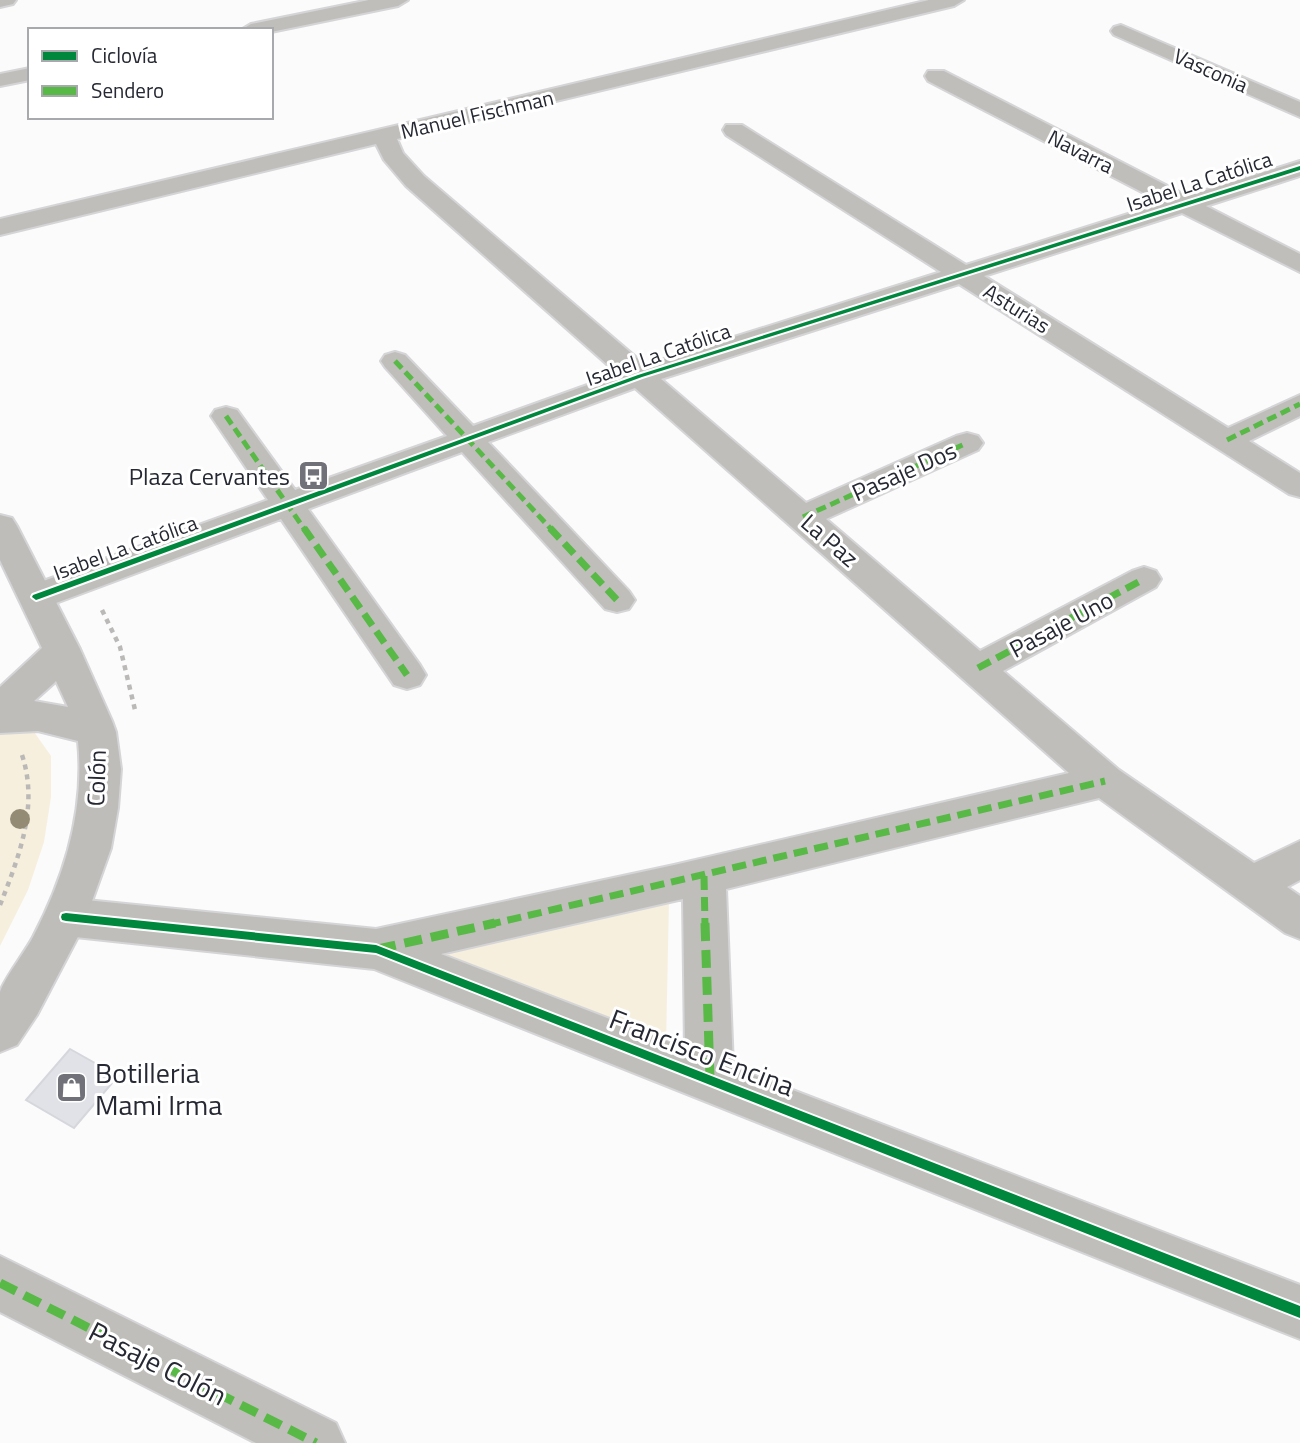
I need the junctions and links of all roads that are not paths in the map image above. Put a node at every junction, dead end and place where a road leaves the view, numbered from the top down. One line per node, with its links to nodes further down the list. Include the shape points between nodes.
1 (6, 0): 4 (street)
2 (398, 0): 5 (street)
3 (954, 0): 12 (street, Manuel Fischman)
4 (0, 1)
5 (261, 28)
6 (1121, 31): 10 (street, Vasconia)
7 (28, 74): 9 (street)
8 (936, 76): 14 (street, Navarra)
9 (0, 80)
10 (1300, 110)
11 (734, 130): 17 (street, Asturias)
12 (384, 136): 15 (street, Manuel Fischman); 19 (street, La Paz, via 392,155 415,181)
13 (1300, 168): 14 (street, Isabel La Católica)
14 (1184, 204): 16 (street, Navarra); 17 (street, Isabel La Católica)
15 (0, 227)
16 (1300, 264)
17 (963, 274): 19 (street, Isabel La Católica); 23 (street, Asturias)
18 (395, 360): 22 (street)
19 (640, 376): 22 (street, Isabel La Católica); 27 (street, La Paz)
20 (1300, 404): 23 (street)
21 (226, 416): 26 (street)
22 (468, 440): 26 (street, Isabel La Católica); 31 (street)
23 (1227, 440): 25 (street, Asturias)
24 (967, 443): 27 (street, Pasaje Dos)
25 (1300, 487)
26 (288, 506): 30 (street, Isabel La Católica); 34 (street)
27 (803, 517): 33 (street, La Paz)
28 (0, 526): 30 (street, Colón)
29 (1144, 579): 33 (street, Pasaje Uno)
30 (36, 597): 32 (street, Colón)
31 (617, 600)
32 (62, 649): 35 (street); 36 (street, Colón)
33 (978, 668): 38 (street, La Paz)
34 (407, 675)
35 (0, 709)
36 (97, 732): 37 (street, via 42,715); 42 (street, Colón, via 99,793 92,838)
37 (10, 733)
38 (1105, 781): 40 (street, Francisco Encina); 41 (street, La Paz)
39 (1300, 859): 41 (street)
40 (704, 876): 44 (street, Francisco Encina); 46 (street, Francisco Encina)
41 (1251, 886): 43 (street, La Paz)
42 (66, 917): 44 (street, Francisco Encina); 45 (street, Colón)
43 (1300, 920)
44 (376, 949): 46 (street, Francisco Encina)
45 (0, 1030)
46 (710, 1079): 48 (street, Francisco Encina)
47 (0, 1283): 49 (street, Pasaje Colón)
48 (1300, 1312)
49 (316, 1443)

